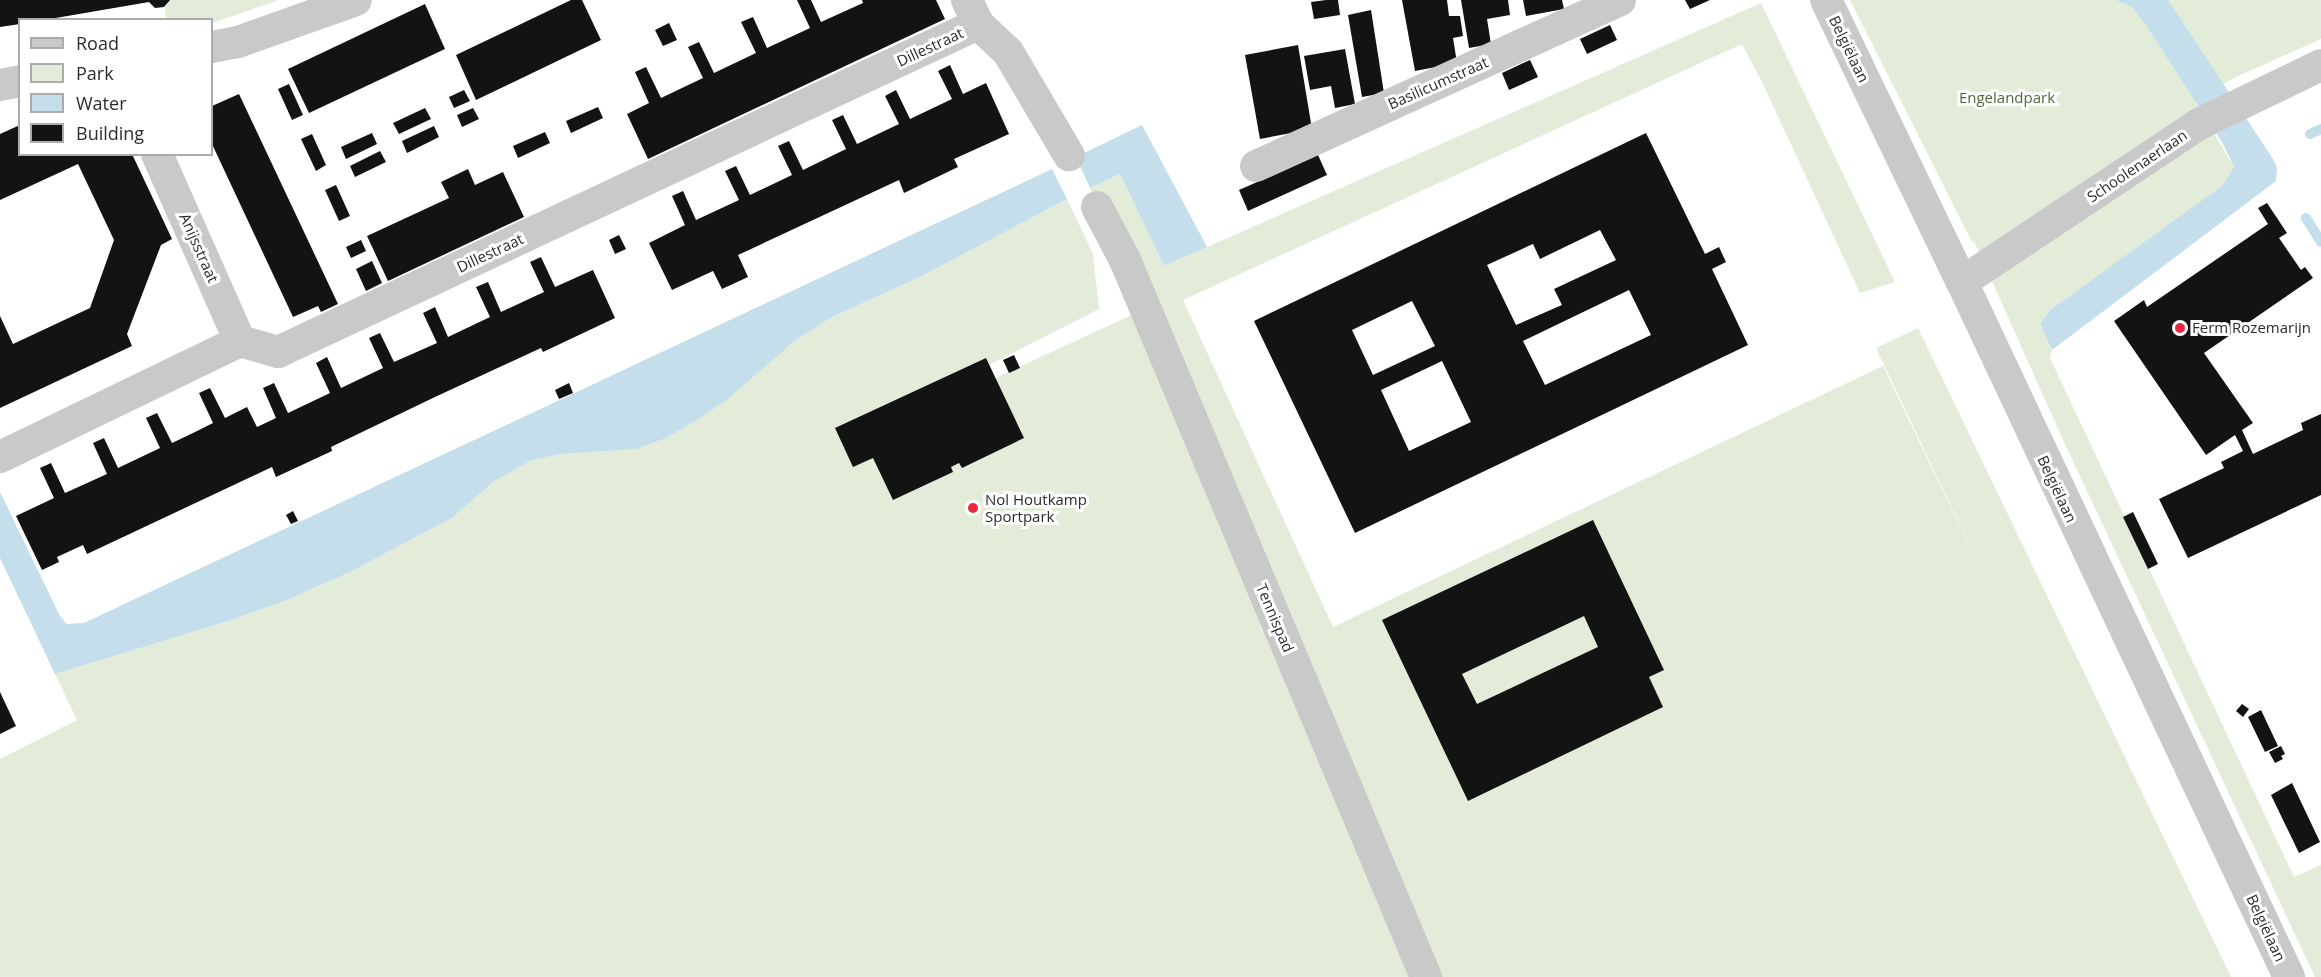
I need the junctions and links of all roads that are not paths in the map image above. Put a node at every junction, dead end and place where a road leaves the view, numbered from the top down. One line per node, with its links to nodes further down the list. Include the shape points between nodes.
1 (356, 0): 5 (street, via 238,42)
2 (1620, 0): 11 (street, Basilicumstraat)
3 (1826, 0): 13 (street, Belgiëlaan)
4 (972, 12): 9 (street, via 1008,52); 14 (street, Dillestraat, via 278,352)
5 (213, 46)
6 (2321, 65): 13 (street, Schoolenaerlaan, via 2197,125)
7 (18, 81): 8 (street)
8 (0, 85)
9 (1069, 155)
10 (158, 156): 14 (street, Anijsstraat)
11 (1256, 166)
12 (1097, 207): 16 (street, Tennispad, via 1125,260)
13 (1962, 282): 17 (street, Belgiëlaan)
14 (240, 341): 15 (street)
15 (0, 457)
16 (1426, 977)
17 (2289, 977)

